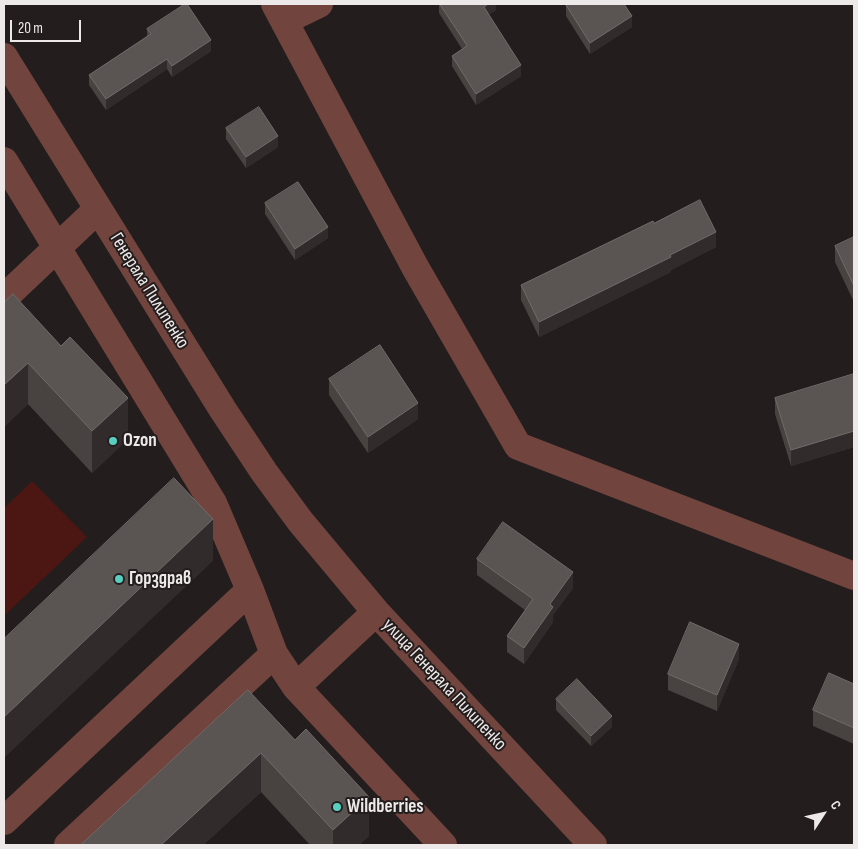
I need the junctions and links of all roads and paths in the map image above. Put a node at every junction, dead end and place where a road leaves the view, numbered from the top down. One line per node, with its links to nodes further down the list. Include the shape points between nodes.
1 (319, 4): 2 (street)
2 (280, 12): 9 (street, via 415,267 518,446)
3 (4, 57): 5 (street, Генерала Пилипенко)
4 (4, 161): 6 (street)
5 (98, 209): 6 (street); 8 (street, Генерала Пилипенко, via 223,410)
6 (57, 248): 7 (street); 10 (street, via 213,503)
7 (4, 298)
8 (300, 521): 11 (street, улица Генерала Пилипенко)
9 (854, 576)
10 (250, 590): 12 (street); 14 (street)
11 (376, 612): 13 (street); 17 (street, улица Генерала Пилипенко)
12 (274, 654): 13 (street); 15 (street)
13 (296, 687): 16 (street)
14 (4, 820)
15 (68, 845)
16 (443, 845)
17 (593, 845)

